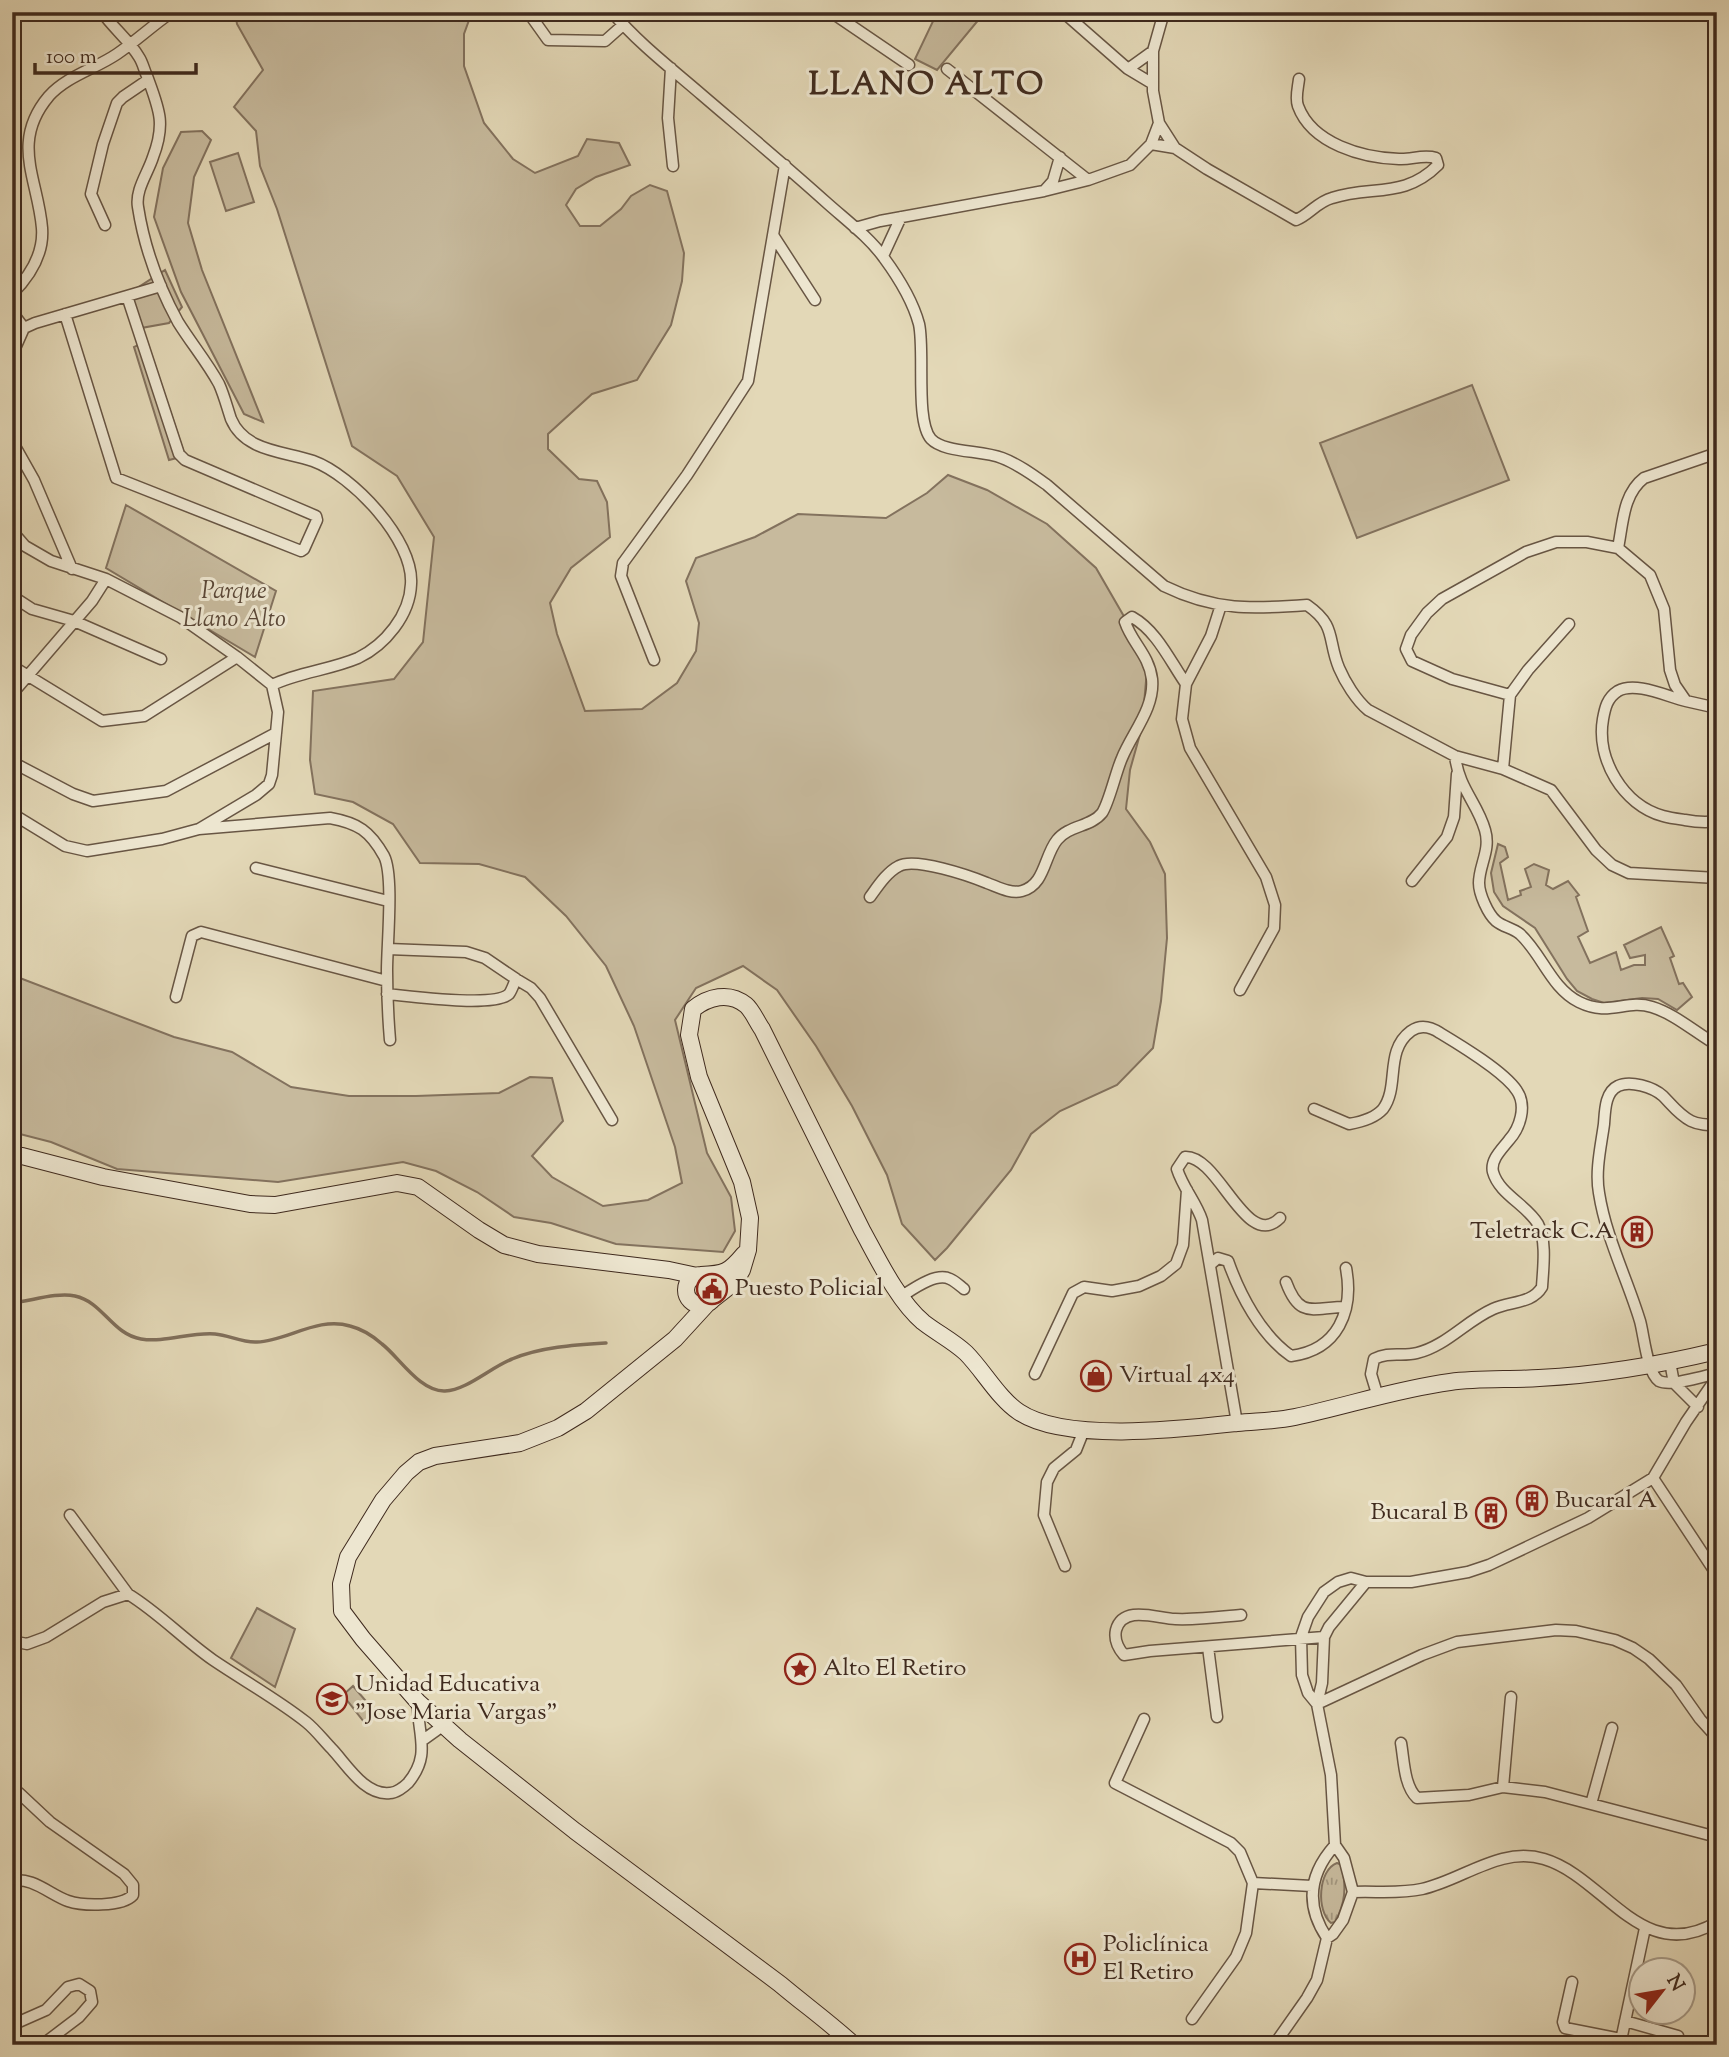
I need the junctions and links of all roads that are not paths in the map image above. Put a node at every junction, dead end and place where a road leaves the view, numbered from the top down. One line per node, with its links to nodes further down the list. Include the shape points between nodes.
1 (102, 12): 9 (street)
2 (172, 12): 9 (street)
3 (528, 12): 8 (street, via 548,40 605,41)
4 (612, 12): 8 (street)
5 (831, 12): 11 (street)
6 (1063, 12): 14 (street)
7 (1164, 12): 10 (street)
8 (624, 24): 12 (street)
9 (130, 44): 16 (street, via 141,58); 32 (street, via 64,83 38,112 28,151 42,230 30,273)
10 (1153, 51): 14 (street); 17 (street)
11 (909, 65)
12 (671, 68): 22 (street); 23 (street, via 668,118)
13 (947, 69): 21 (street)
14 (1128, 69): 17 (street)
15 (1299, 79): 20 (street, via 1298,106 1311,125 1330,140 1356,153 1402,160 1428,156 1436,158 1438,165 1414,184 1331,198 1296,220)
16 (148, 80): 27 (street, via 117,103 103,144 91,194); 31 (street, via 161,129 137,204)
17 (1153, 84): 18 (street)
18 (1159, 123): 19 (street); 20 (street)
19 (1151, 144): 20 (street); 24 (street, via 1130,165)
20 (1175, 148)
21 (1060, 157): 24 (street); 25 (street, via 1053,181)
22 (785, 165): 28 (street); 29 (street)
23 (673, 166)
24 (1088, 180): 25 (street)
25 (1044, 191): 26 (street)
26 (901, 217): 28 (street); 30 (street)
27 (105, 225)
28 (855, 228): 30 (street)
29 (773, 235): 34 (street); 51 (street, via 748,381 623,563 621,576)
30 (883, 256): 46 (street, via 918,322 924,428 930,438 952,449 1003,458 1047,485 1164,586)
31 (161, 286): 33 (street); 55 (street, via 218,382 232,420 243,435 256,445 315,462 363,495 397,539 408,564 412,582 408,601 384,640 358,658 292,675)
32 (12, 294)
33 (127, 296): 36 (street); 36 (street, via 179,454 312,513 317,520 301,551 116,478)
34 (815, 300)
35 (12, 312): 37 (street)
36 (65, 314): 37 (street)
37 (24, 328): 38 (street)
38 (12, 355)
39 (12, 441): 43 (street)
40 (1717, 453): 42 (street, via 1634,485)
41 (12, 531): 43 (street, via 26,546)
42 (1618, 548): 57 (street, via 1556,542 1526,552 1442,600 1411,635 1406,649 1412,660 1452,679); 58 (street, via 1650,575 1664,609 1670,670)
43 (72, 569): 44 (street)
44 (106, 579): 47 (street); 49 (street, via 180,617)
45 (12, 596): 47 (street, via 32,610)
46 (1221, 605): 54 (street, via 1211,636); 62 (street, via 1261,609 1307,605 1330,628 1339,669 1360,704)
47 (74, 621): 50 (street); 53 (street)
48 (1569, 624): 57 (street)
49 (237, 657): 53 (street, via 144,716 124,719 102,721); 55 (street)
50 (161, 659)
51 (654, 660)
52 (12, 666): 53 (street)
53 (28, 676): 56 (street)
54 (1185, 684): 72 (street, via 1155,636 1132,617 1125,622 1145,654 1152,691 1103,812 1060,836 1038,881 1027,889 1007,891 936,868 906,864 899,865); 77 (street, via 1182,719 1186,739 1266,877 1275,905 1274,928)
55 (272, 685): 61 (street, via 278,712)
56 (12, 694): 60 (street)
57 (1510, 695): 64 (street)
58 (1686, 701): 59 (street); 67 (street, via 1636,688 1619,691 1606,704 1604,755 1632,799 1661,816)
59 (1717, 708)
60 (12, 716)
61 (276, 733): 63 (street, via 166,791 93,801); 68 (street, via 269,784)
62 (1455, 756): 64 (street); 65 (street)
63 (12, 762)
64 (1503, 769): 70 (street, via 1551,790 1612,865 1629,873)
65 (1457, 774): 71 (street, via 1454,817 1447,837); 81 (street, via 1486,834 1479,883 1496,921 1518,932 1559,986 1577,1001 1608,1010 1651,1006)
66 (12, 810): 68 (street, via 65,846 87,850)
67 (1717, 821)
68 (199, 829): 73 (street, via 330,818 348,821 365,829 386,859)
69 (256, 868): 73 (street)
70 (1717, 878)
71 (1412, 881)
72 (870, 897)
73 (388, 901): 74 (street)
74 (388, 949): 75 (street, via 466,952 485,958); 76 (street)
75 (516, 979): 78 (street, via 510,993 488,999); 83 (street, via 540,998)
76 (387, 981): 78 (street); 79 (street, via 201,932 192,936)
77 (1240, 990)
78 (387, 994): 80 (street)
79 (176, 997)
80 (390, 1040)
81 (1717, 1045)
82 (1314, 1109): 106 (street, via 1349,1124 1383,1109 1403,1037 1423,1026 1483,1060 1517,1090 1520,1099 1519,1124 1495,1157 1492,1170 1499,1184 1539,1225 1542,1287 1530,1299 1482,1314 1433,1347 1374,1359 1371,1374)
83 (612, 1120)
84 (1717, 1125): 102 (street, via 1692,1121 1663,1096 1641,1085 1620,1084 1606,1101 1598,1192)
85 (12, 1155): 91 (street, via 250,1204 275,1205 397,1182 418,1187 504,1245 538,1254)
86 (1187, 1190): 87 (street, via 1177,1169 1185,1157 1192,1157 1204,1163 1255,1222 1265,1227); 89 (street, via 1202,1220); 103 (street, via 1176,1264 1139,1286 1112,1291 1084,1287 1073,1293)
87 (1280, 1218)
88 (748, 1250): 92 (street, via 731,1269); 96 (street, via 750,1218 742,1182 699,1077 689,1035 693,1009 705,999 723,996 746,1005 762,1029 862,1230); 97 (street, via 739,1277)
89 (1211, 1264): 98 (street, via 1218,1258 1228,1261 1235,1282 1265,1331 1291,1356 1332,1338); 108 (street)
90 (1346, 1268): 98 (street, via 1350,1288)
91 (669, 1270): 92 (street); 95 (street)
92 (699, 1276): 95 (street, via 689,1281); 97 (street, via 715,1284)
93 (1286, 1282): 98 (street, via 1293,1300 1302,1307)
94 (964, 1289): 96 (street, via 943,1278 918,1285)
95 (687, 1294): 97 (street, via 699,1305); 99 (street, via 685,1316)
96 (902, 1296): 109 (street, via 923,1322 967,1354 1019,1412 1061,1428)
97 (710, 1302): 99 (street)
98 (1346, 1307)
99 (667, 1343): 122 (street, via 586,1411 558,1428 520,1444 419,1462 383,1500 344,1569 342,1611)
100 (1717, 1351): 101 (street)
101 (1670, 1362): 102 (street); 105 (street)
102 (1650, 1366): 105 (street, via 1660,1381); 106 (street, via 1542,1378 1452,1381)
103 (1035, 1374)
104 (1717, 1375): 105 (street); 107 (street)
105 (1674, 1382): 107 (street)
106 (1378, 1397): 108 (street, via 1295,1417)
107 (1698, 1407): 110 (street)
108 (1237, 1423): 109 (street, via 1175,1430)
109 (1084, 1430): 112 (street, via 1076,1450 1054,1468 1047,1482 1045,1515)
110 (1653, 1478): 113 (street); 114 (street, via 1588,1518 1489,1566 1411,1582)
111 (70, 1515): 115 (street)
112 (1065, 1566)
113 (1717, 1575)
114 (1366, 1582): 117 (street, via 1351,1578 1324,1591); 118 (street)
115 (128, 1594): 119 (street, via 103,1602 46,1637 27,1644); 129 (street, via 212,1659 308,1723 359,1779 376,1791 391,1793 405,1786 419,1768)
116 (1241, 1615): 120 (street, via 1177,1620 1145,1614 1123,1620 1116,1627 1124,1655)
117 (1301, 1637): 118 (street); 120 (street); 123 (street, via 1302,1675)
118 (1324, 1637): 123 (street)
119 (12, 1641)
120 (1208, 1647): 124 (street)
121 (1511, 1697): 131 (street)
122 (418, 1702): 126 (street); 129 (street)
123 (1317, 1704): 128 (street, via 1457,1642 1576,1631 1615,1640 1649,1659 1676,1685); 135 (street, via 1331,1775)
124 (1217, 1717)
125 (1144, 1719): 137 (street, via 1115,1783 1231,1843 1240,1852)
126 (444, 1725): 129 (street); 150 (street)
127 (1612, 1728): 133 (street)
128 (1717, 1738)
129 (423, 1740)
130 (1402, 1744): 131 (street, via 1408,1782 1417,1798 1469,1795)
131 (1503, 1787): 133 (street)
132 (12, 1790): 136 (street, via 124,1874 133,1885 133,1895 112,1905 72,1903 25,1879)
133 (1591, 1804): 134 (street)
134 (1717, 1837)
135 (1335, 1845): 138 (street); 139 (street, via 1344,1858)
136 (12, 1881)
137 (1253, 1883): 138 (street); 144 (street, via 1237,1956)
138 (1312, 1886): 142 (street, via 1317,1920)
139 (1353, 1892): 141 (street, via 1422,1889 1505,1858 1542,1858 1580,1879); 142 (street, via 1343,1920)
140 (1717, 1922): 141 (street, via 1674,1934)
141 (1645, 1928): 145 (street)
142 (1327, 1938): 151 (street, via 1317,1980)
143 (1572, 1982): 148 (street, via 1565,2028)
144 (1192, 2019)
145 (1625, 2021): 147 (street); 148 (street)
146 (12, 2025): 149 (street, via 46,2010 68,1987 79,1984 90,1991 92,2002 86,2010)
147 (1678, 2036)
148 (1621, 2042)
149 (42, 2045)
150 (854, 2045)
151 (1274, 2045)

